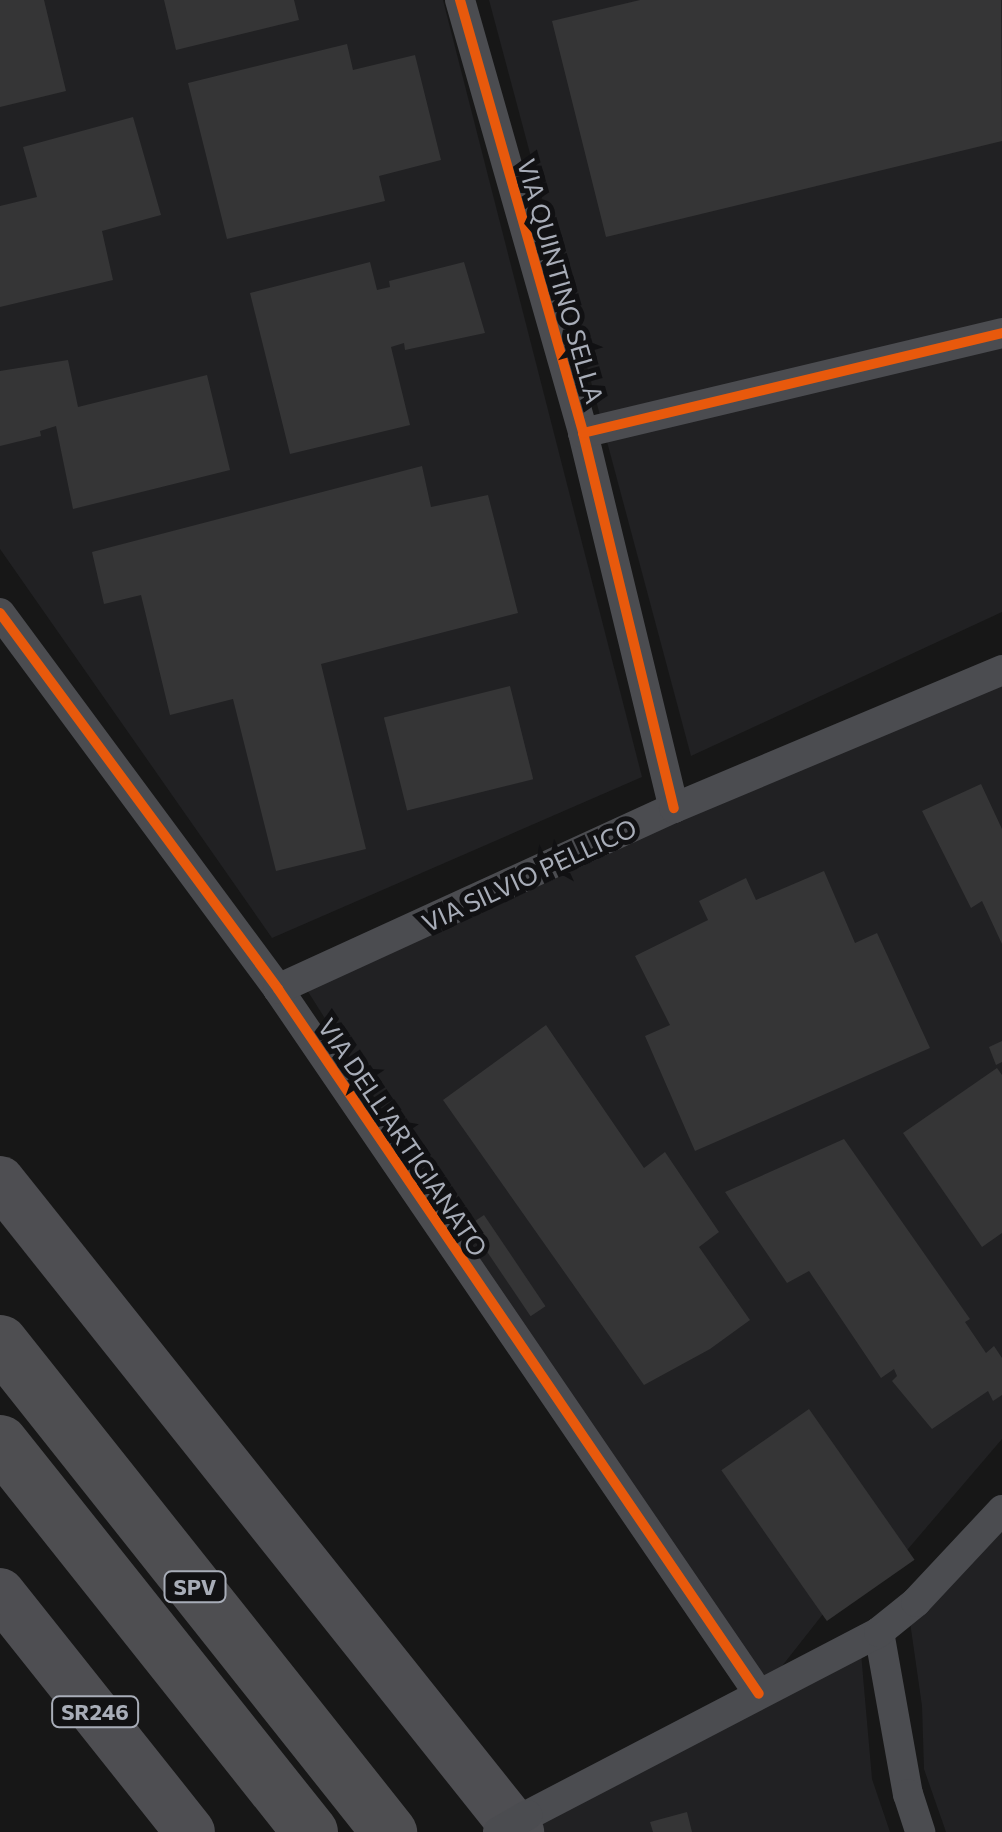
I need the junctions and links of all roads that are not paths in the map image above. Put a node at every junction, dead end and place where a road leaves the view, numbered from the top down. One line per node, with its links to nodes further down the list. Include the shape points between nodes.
1 (460, 0): 3 (street, VIA QUINTINO SELLA)
2 (1002, 332): 3 (street)
3 (583, 434): 6 (street, VIA QUINTINO SELLA)
4 (0, 613): 7 (street, VIA DELL'ARTIGIANATO)
5 (1002, 670): 6 (street, VIA SILVIO PELLICO)
6 (674, 808): 7 (street, VIA SILVIO PELLICO)
7 (278, 989): 14 (street, VIA DELL'ARTIGIANATO)
8 (0, 1181): 15 (highway)
9 (0, 1342): 18 (highway, SPV)
10 (0, 1442): 17 (highway, SPV)
11 (1002, 1510): 13 (street, via 916,1602)
12 (0, 1593): 16 (highway, SR246)
13 (878, 1632): 14 (street); 20 (street)
14 (758, 1694): 15 (street)
15 (523, 1824): 19 (street, bridge)
16 (190, 1832)
17 (310, 1832)
18 (389, 1832)
19 (498, 1832)
20 (920, 1832)

